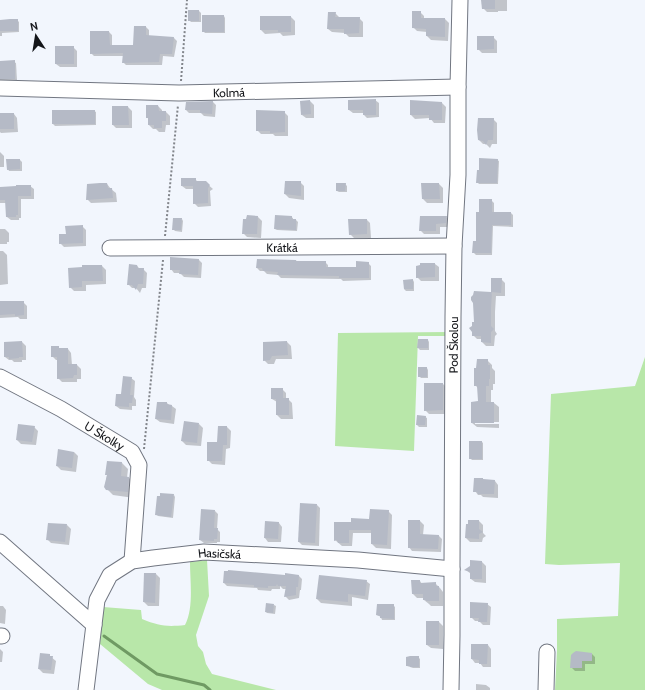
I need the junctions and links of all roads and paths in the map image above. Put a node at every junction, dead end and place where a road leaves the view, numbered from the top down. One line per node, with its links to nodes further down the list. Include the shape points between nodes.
1 (187, 0): 5 (path)
2 (460, 0): 3 (street, Pod Školou)
3 (458, 87): 5 (street, Kolmá); 6 (street, Pod Školou, via 458,175)
4 (0, 88): 5 (street, Kolmá)
5 (180, 93): 8 (path)
6 (454, 246): 8 (street, Krátká); 13 (street, Pod Školou)
7 (110, 248): 8 (street, Krátká)
8 (164, 248): 10 (path, via 144,454)
9 (0, 377): 10 (street, U Školky, via 61,409 132,452)
10 (139, 464): 12 (street)
11 (0, 542): 14 (street)
12 (132, 561): 13 (street, Hasičská, via 204,552 358,560); 14 (street, Hasičská, via 110,575 97,600)
13 (452, 569): 17 (street, Pod Školou)
14 (94, 625): 16 (street, Hasičská)
15 (547, 652): 18 (street)
16 (86, 690)
17 (451, 690)
18 (546, 690)

